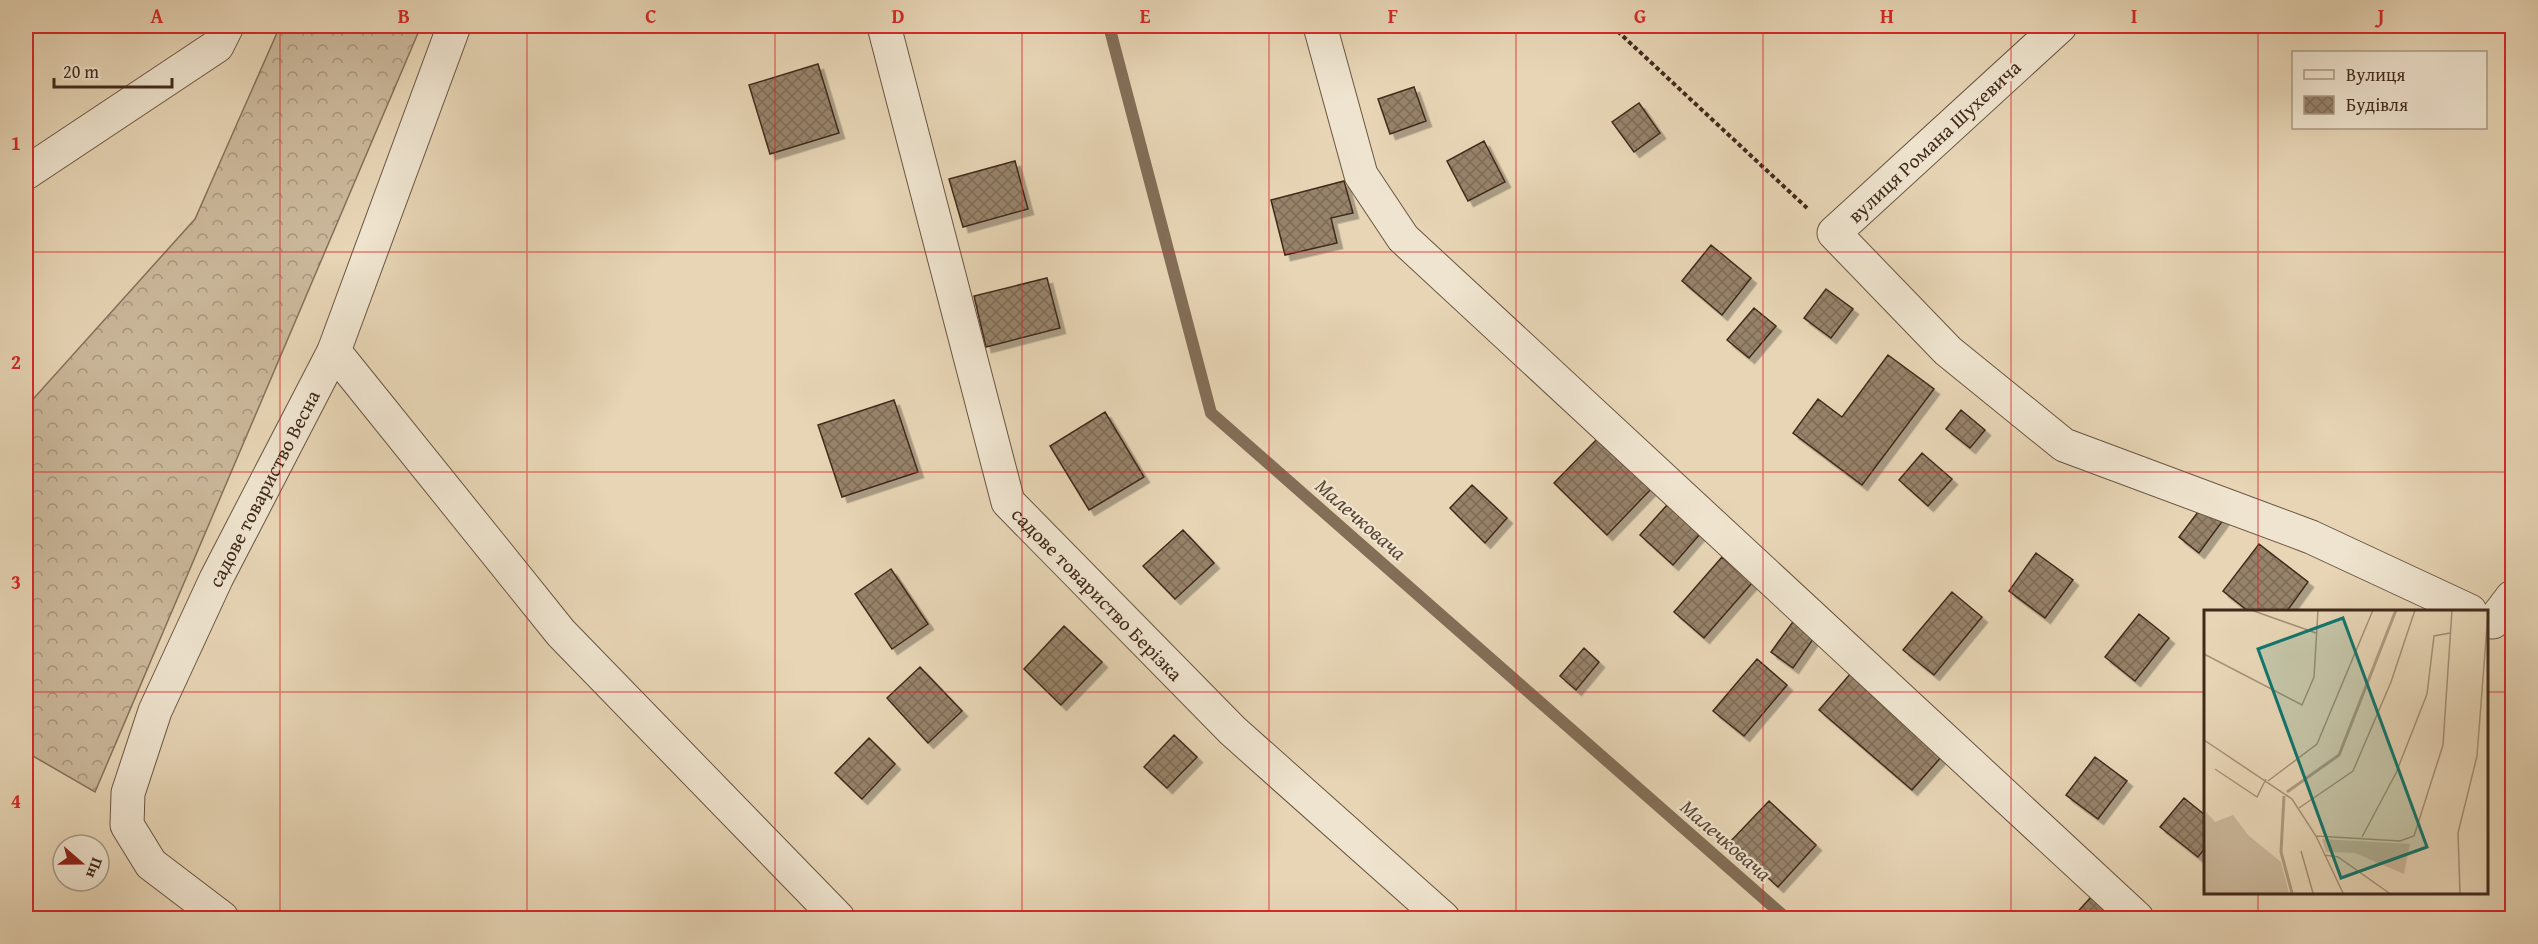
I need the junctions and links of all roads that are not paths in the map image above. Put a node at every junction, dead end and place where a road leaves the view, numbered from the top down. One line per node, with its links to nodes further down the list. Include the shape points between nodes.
1 (226, 26): 6 (street, via 217,46)
2 (454, 26): 7 (street, садове товариство Весна)
3 (884, 26): 11 (street, садове товариство Берізка, via 1008,502 1233,731)
4 (1320, 26): 12 (street, via 1361,176 1403,238)
5 (2060, 26): 8 (street, вулиця Романа Шухевича, via 1834,233 1948,351 2064,445 2311,537)
6 (26, 173)
7 (334, 351): 9 (street, садове товариство Весна, via 212,589 155,711 128,793 127,825 152,864); 10 (street, via 561,633)
8 (2481, 610)
9 (222, 918)
10 (838, 918)
11 (1443, 918)
12 (2137, 918)

